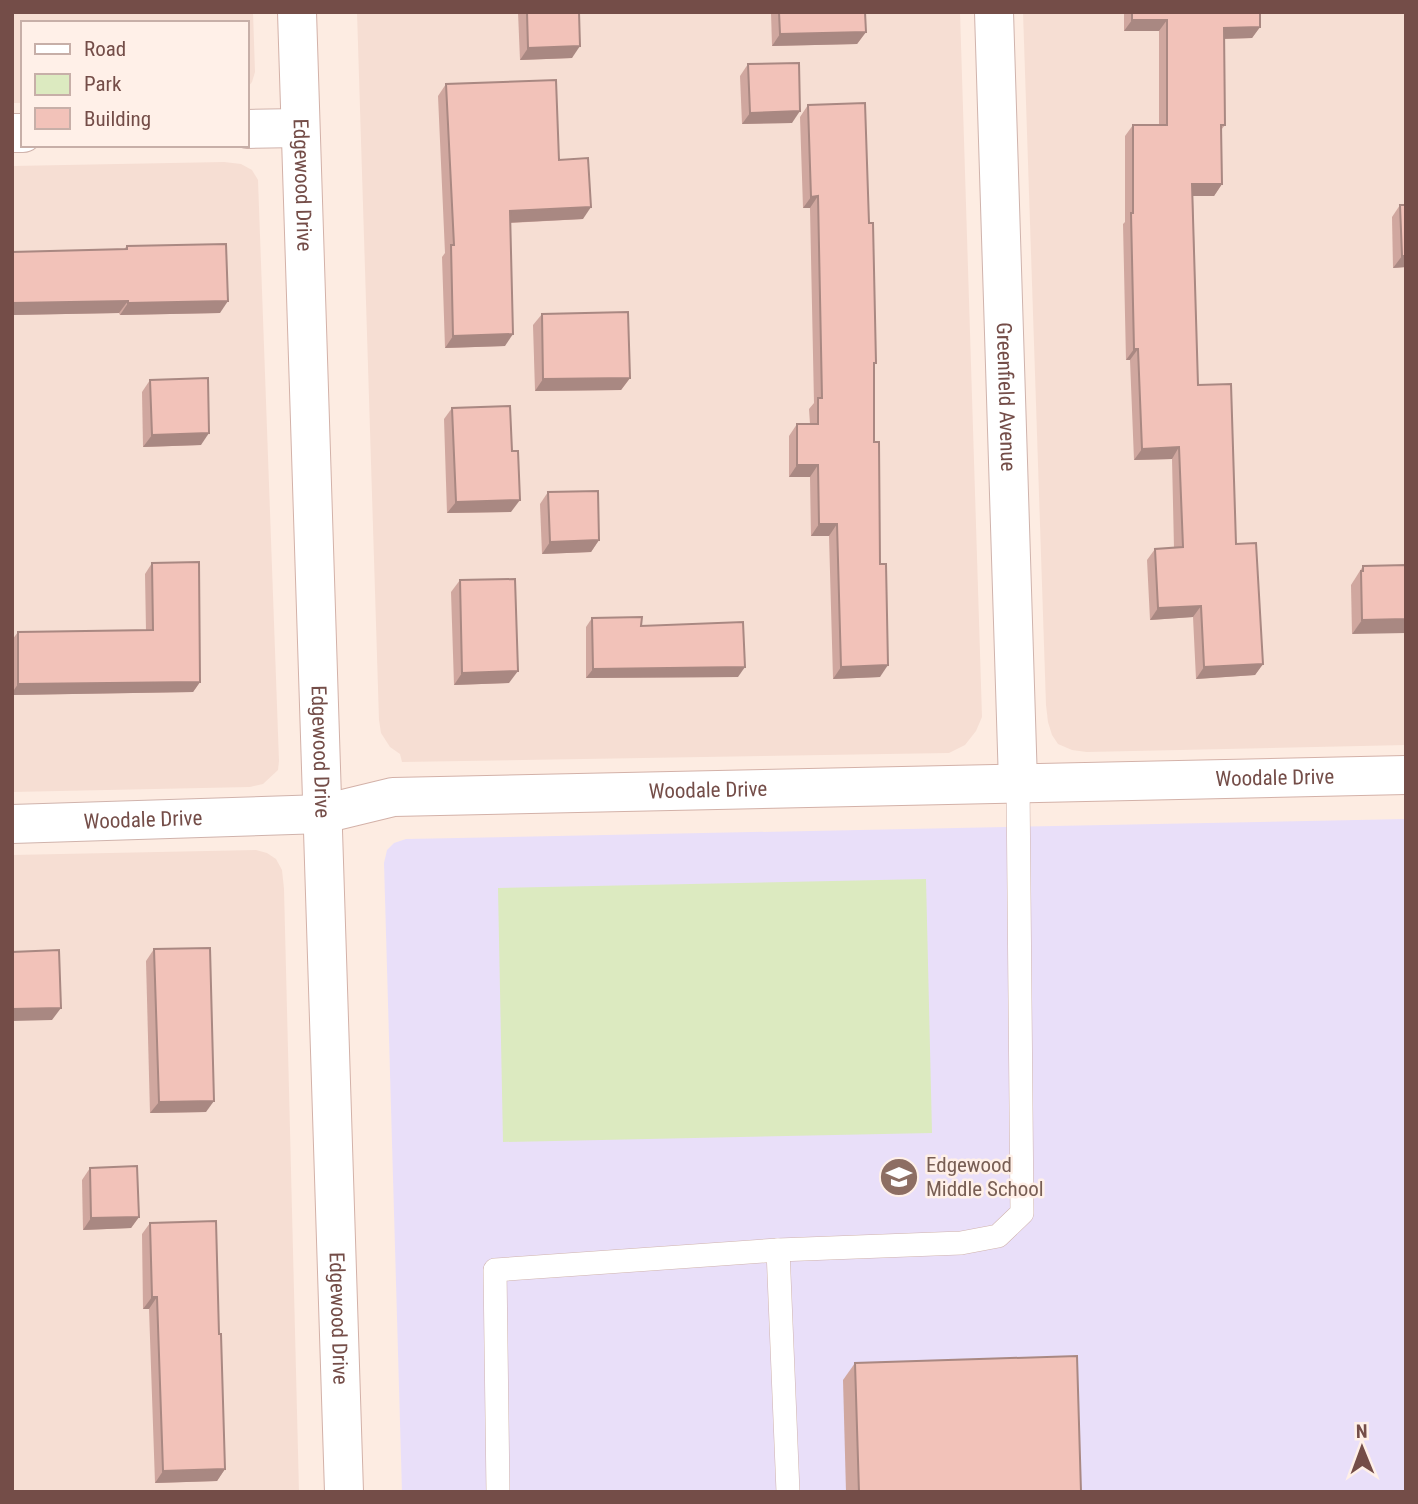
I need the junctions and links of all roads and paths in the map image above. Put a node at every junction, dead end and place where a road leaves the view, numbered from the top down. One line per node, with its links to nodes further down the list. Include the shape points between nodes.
1 (297, 12): 3 (street, Edgewood Drive)
2 (994, 12): 6 (street, Greenfield Avenue)
3 (300, 128): 4 (street); 7 (street, Edgewood Drive)
4 (248, 129)
5 (1406, 775): 6 (street, Woodale Drive)
6 (1018, 783): 7 (street, Woodale Drive, via 393,797); 9 (lane, via 1022,1213 998,1236 961,1243)
7 (323, 814): 8 (street, Woodale Drive); 10 (street, Edgewood Drive)
8 (12, 824)
9 (778, 1250): 11 (lane, via 495,1269); 12 (lane)
10 (344, 1492)
11 (498, 1492)
12 (788, 1492)

